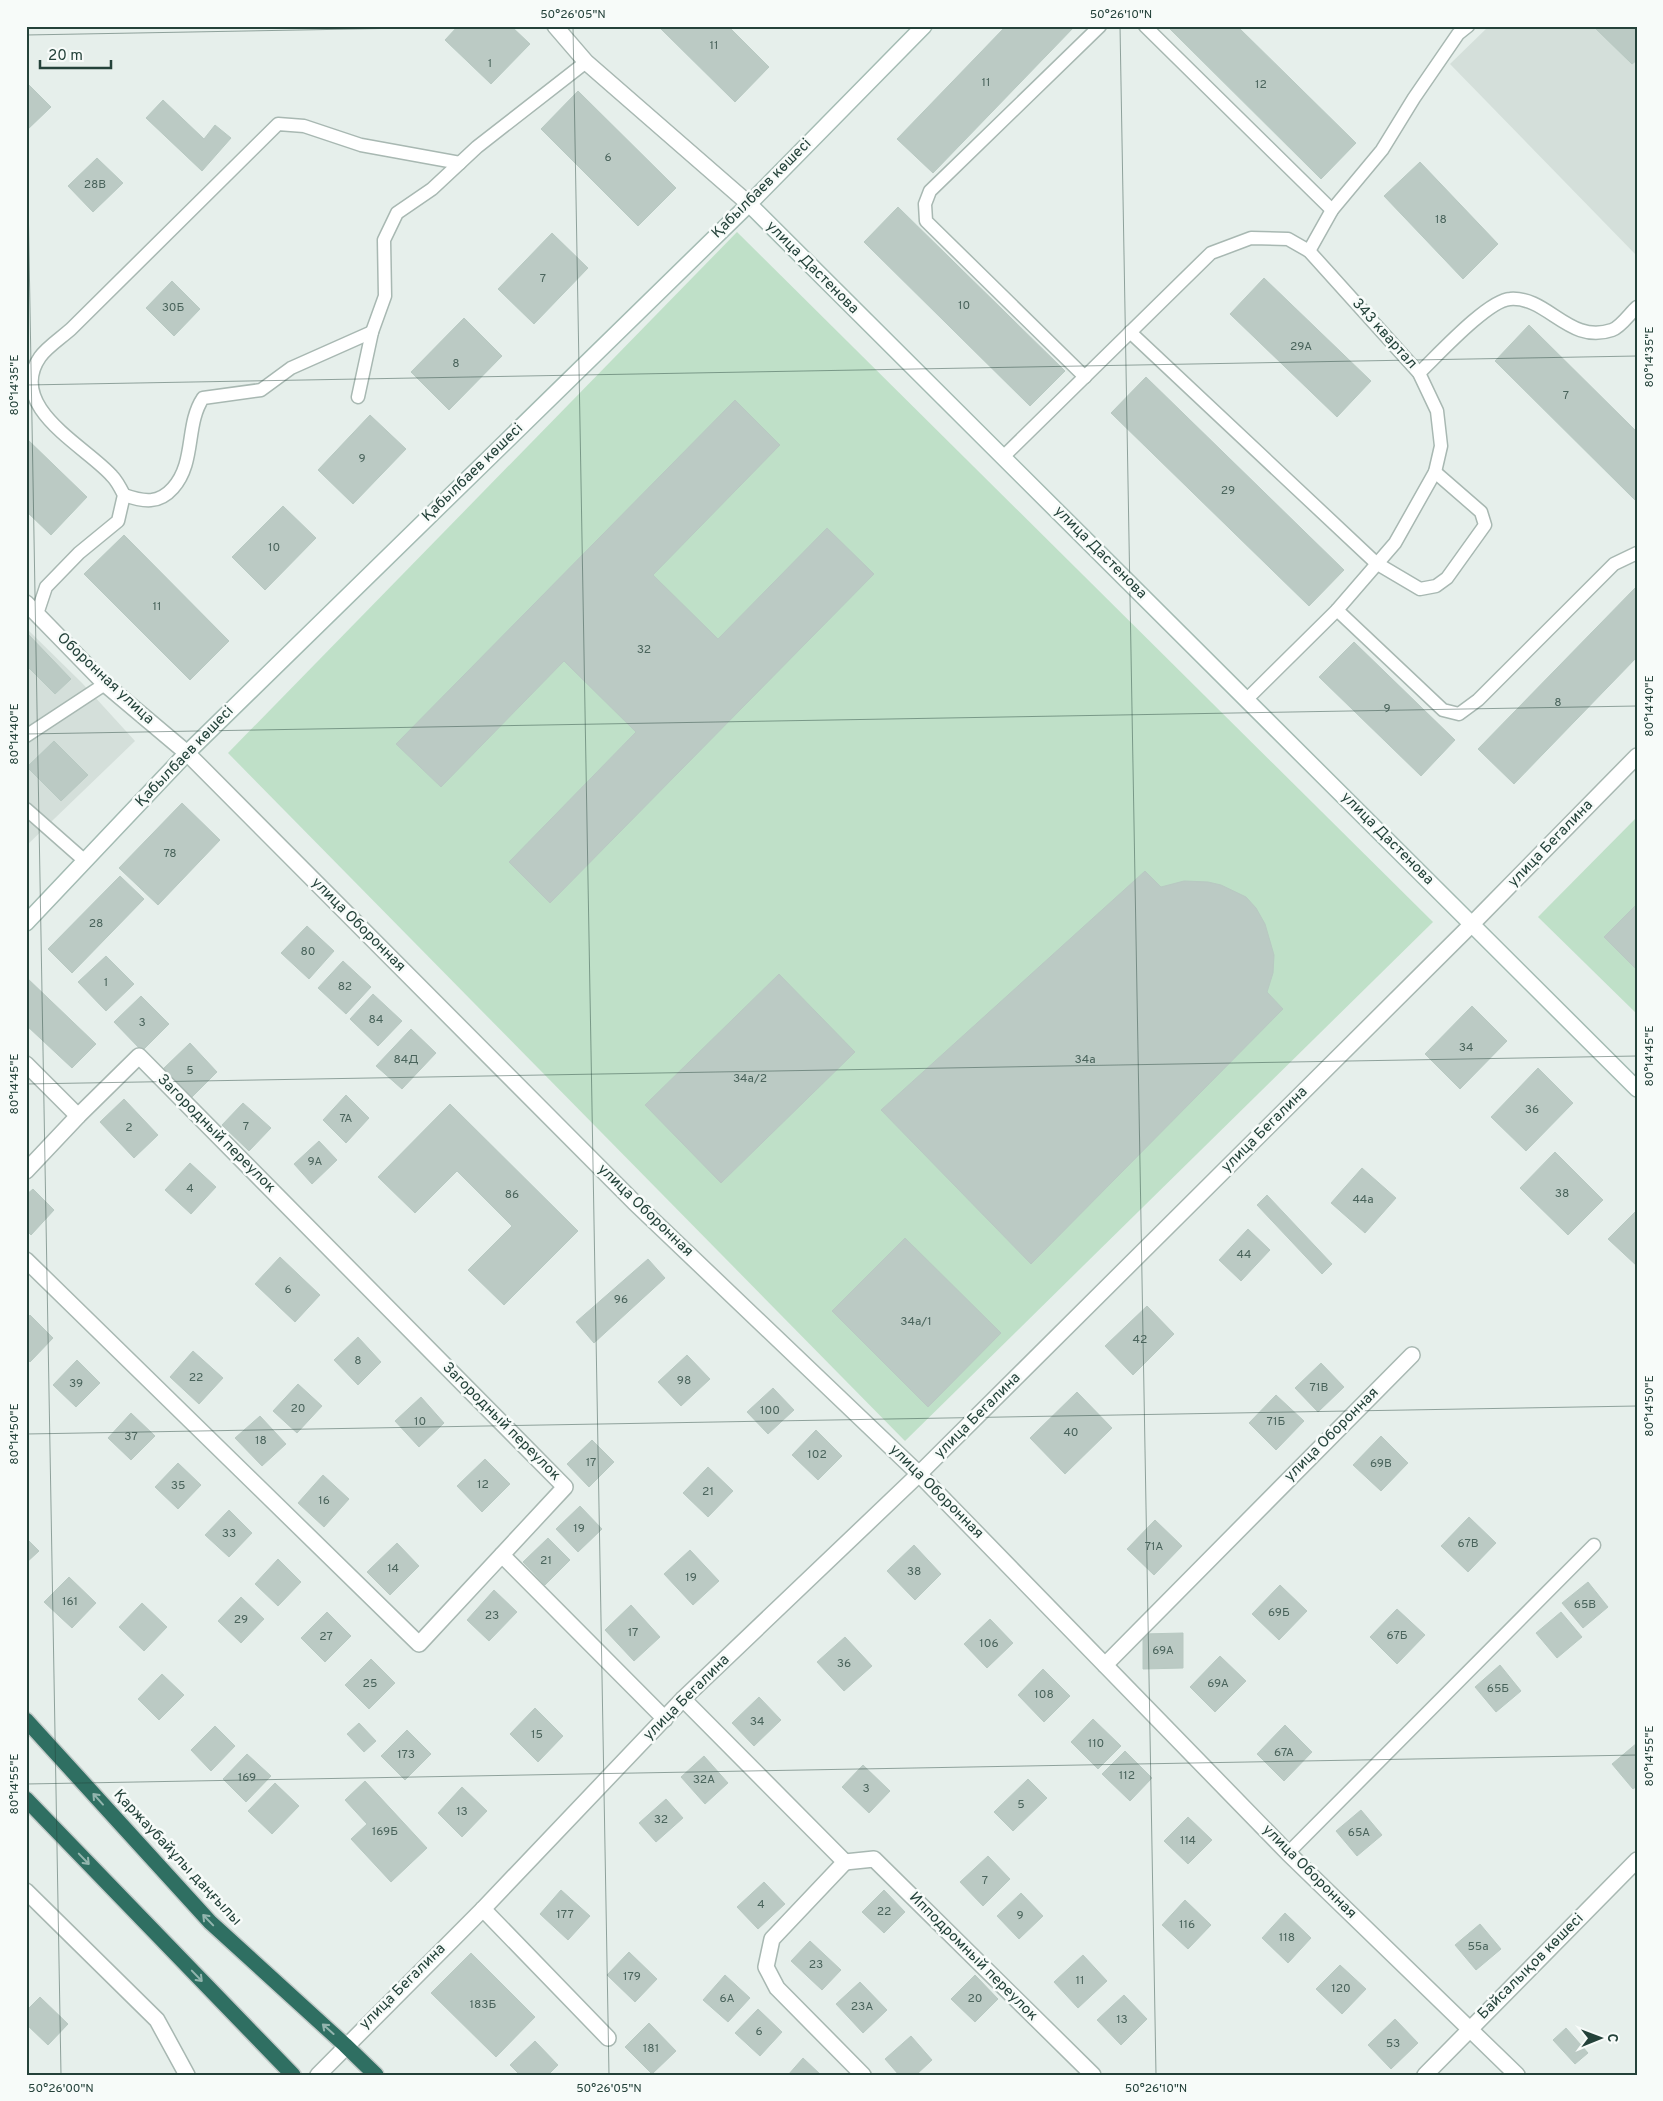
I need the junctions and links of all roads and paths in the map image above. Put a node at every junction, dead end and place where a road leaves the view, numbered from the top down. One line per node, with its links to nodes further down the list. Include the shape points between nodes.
1 (555, 26): 6 (street, улица Дастенова)
2 (924, 26): 8 (street, Қабылбаев көшесі)
3 (1100, 26): 15 (lane, via 930,191 925,204 926,221)
4 (1145, 26): 9 (lane)
5 (1468, 26): 9 (lane, via 1458,34 1382,150)
6 (586, 62): 7 (lane); 8 (street, улица Дастенова)
7 (460, 163): 12 (lane, via 432,189 398,213 384,240 385,296); 19 (lane, via 361,146 304,126 278,124 40,357 31,378 35,398 53,426 112,476)
8 (749, 204): 17 (street, улица Дастенова); 27 (street, Қабылбаев көшесі)
9 (1332, 210): 10 (lane)
10 (1308, 251): 13 (lane, 343 квартал, via 1288,239 1251,238 1211,253); 14 (lane, 343 квартал)
11 (1637, 306): 14 (lane, via 1614,330 1597,333 1576,330 1531,302 1510,299 1490,306)
12 (372, 332): 16 (lane); 19 (lane, via 290,368 261,390 203,398 196,409 190,450 181,478 164,497 142,501)
13 (1130, 332): 15 (lane); 21 (lane)
14 (1420, 373): 18 (lane, 343 квартал, via 1437,411 1441,446)
15 (1085, 377): 17 (lane)
16 (358, 397)
17 (1003, 457): 25 (street, улица Дастенова)
18 (1435, 472): 21 (lane, 343 квартал, via 1395,543); 21 (lane, via 1481,512 1485,525 1448,578 1436,586 1420,589)
19 (124, 495): 22 (lane, via 118,521 78,553)
20 (1637, 552): 23 (lane, via 1614,564 1478,700 1459,714 1443,710)
21 (1376, 563): 23 (lane, 343 квартал)
22 (31, 608): 24 (street, Оборонная улица)
23 (1337, 610): 25 (lane, 343 квартал)
24 (105, 684): 26 (lane); 27 (street, Оборонная улица)
25 (1246, 700): 32 (street, улица Дастенова)
26 (26, 736)
27 (187, 753): 30 (street, Қабылбаев көшесі); 39 (street, улица Оборонная, via 634,1202)
28 (1637, 756): 32 (street, улица Бегалина)
29 (26, 810): 30 (lane)
30 (85, 861): 31 (street, Қабылбаев көшесі)
31 (26, 923)
32 (1472, 924): 34 (street, улица Дастенова); 39 (street, улица Бегалина)
33 (26, 1064): 35 (street)
34 (1637, 1089)
35 (78, 1116): 36 (street, Загородный переулок); 41 (street, Загородный переулок, via 139,1056 565,1487)
36 (26, 1170)
37 (26, 1260): 41 (street, Загородный переулок, via 419,1644)
38 (1412, 1355): 42 (street, улица Оборонная)
39 (919, 1474): 42 (street, улица Оборонная); 43 (street, улица Бегалина)
40 (1594, 1546): 47 (lane)
41 (502, 1555): 44 (street)
42 (1105, 1665): 47 (street, улица Оборонная)
43 (683, 1699): 44 (street, улица Бегалина); 49 (street)
44 (665, 1719): 51 (street, улица Бегалина)
45 (26, 1720): 54 (highway, Қаржаубайұлы даңғылы, one-way to 45, via 210,1922)
46 (26, 1799): 56 (highway, one-way to 56)
47 (1288, 1853): 52 (street, улица Оборонная)
48 (1637, 1860): 52 (street, Байсалықов көшесі)
49 (845, 1862): 59 (street, via 772,1939 766,1967 777,1988); 60 (street, Ипподромный переулок, via 874,1859)
50 (26, 1891): 55 (street, via 156,2020)
51 (483, 1909): 53 (street); 54 (street, улица Бегалина)
52 (1470, 2029): 61 (street, Байсалықов көшесі); 62 (street, улица Оборонная)
53 (608, 2038)
54 (346, 2045): 57 (street, улица Бегалина); 58 (highway, Қаржаубайұлы даңғылы)
55 (187, 2075)
56 (293, 2075)
57 (318, 2075)
58 (376, 2075)
59 (863, 2075)
60 (1093, 2075)
61 (1425, 2075)
62 (1517, 2075)

